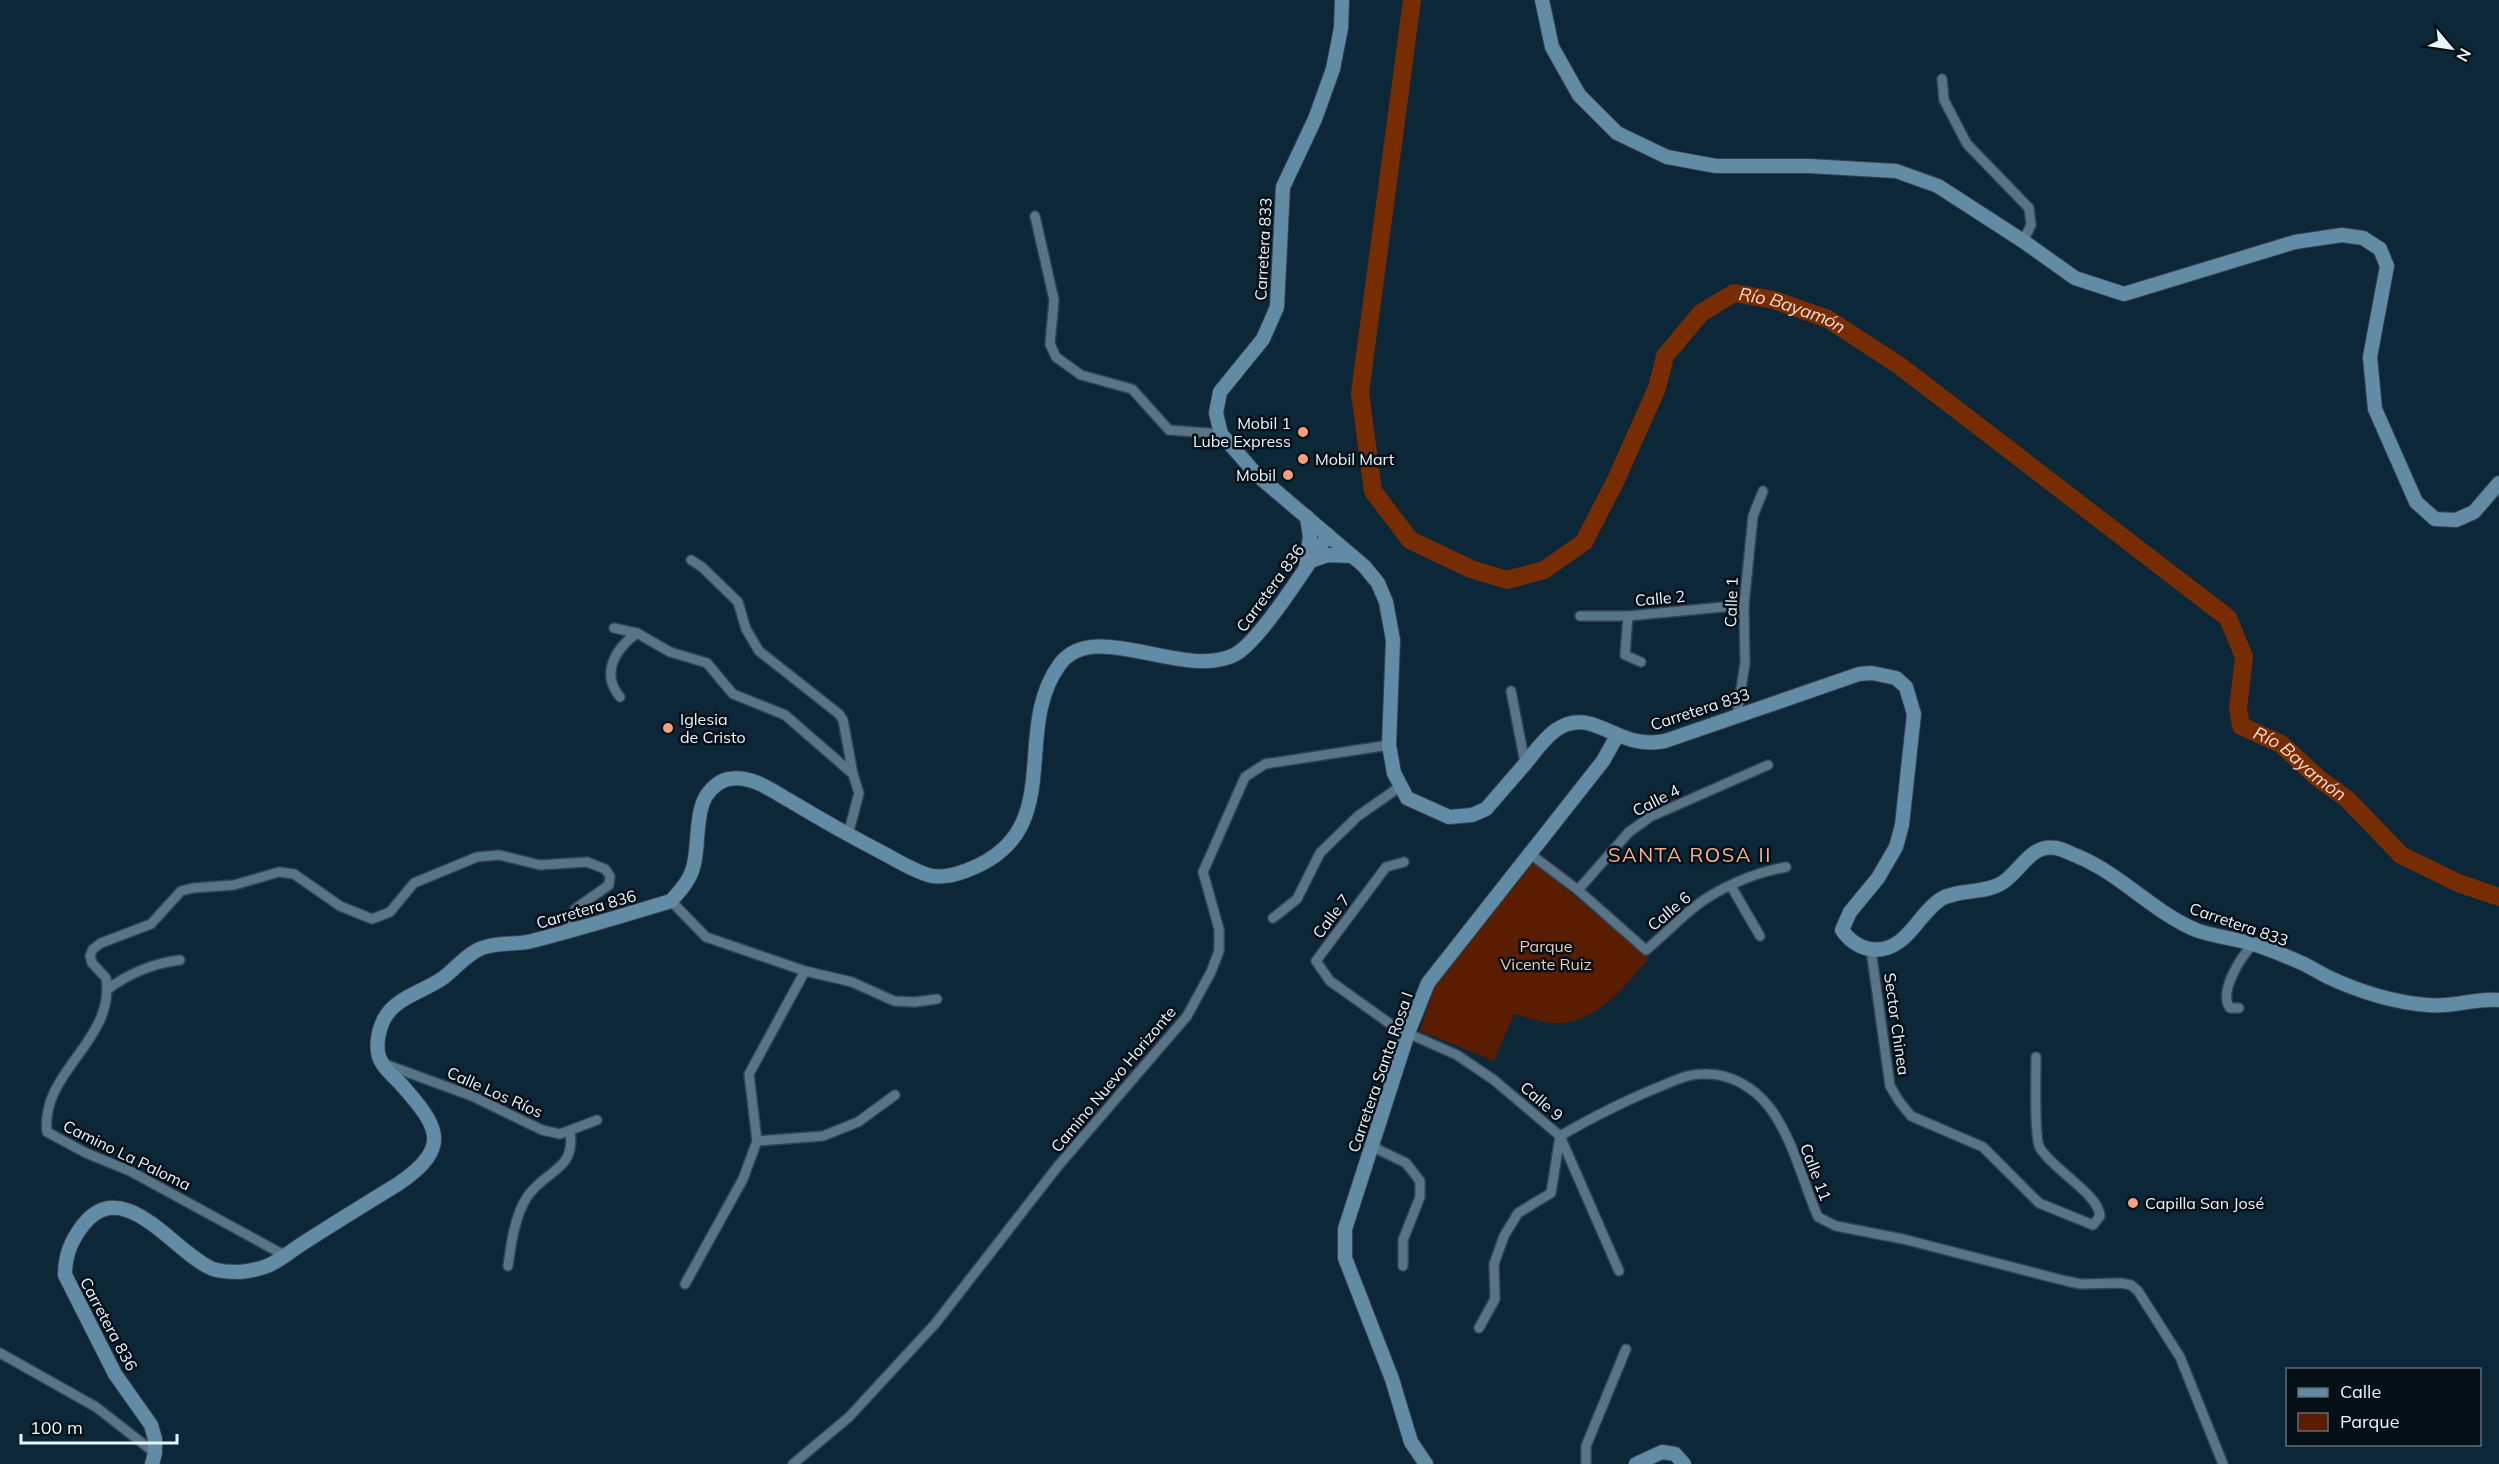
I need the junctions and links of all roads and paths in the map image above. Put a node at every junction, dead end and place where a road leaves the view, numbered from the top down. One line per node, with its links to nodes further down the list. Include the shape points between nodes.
1 (1342, 0): 6 (street, Carretera 833, via 1334,69 1283,187 1277,307 1263,339 1220,392 1216,413)
2 (1542, 0): 5 (street, via 1552,47 1579,95 1617,133 1667,157 1716,166 1896,171 1938,186)
3 (1941, 79): 5 (street, via 1944,100 1967,144 2029,208 2031,225)
4 (1035, 216): 6 (street, via 1054,300 1050,344 1056,357 1081,375 1132,389 1169,430)
5 (2023, 241): 7 (street, via 2075,278 2124,294 2295,242 2342,235 2363,238 2380,249 2387,266 2370,357 2375,409 2416,502 2435,519 2456,520 2474,512)
6 (1221, 434): 9 (street, Carretera 833, via 1257,475)
7 (2499, 483)
8 (1763, 491): 14 (street, Calle 1, via 1753,516)
9 (1307, 517): 10 (street, Carretera 833); 13 (street)
10 (1328, 535): 11 (street, Carretera 833); 13 (street, Carretera 836)
11 (1352, 556): 13 (street, via 1328,555); 24 (street, Carretera 833, via 1378,583 1386,602 1393,640)
12 (691, 560): 27 (street, via 738,602 746,629 759,651 839,714)
13 (1308, 564): 29 (street, Carretera 836, via 1256,636 1234,655 1212,662 1186,661 1104,645 1081,649 1061,662 1043,696 1029,808 1017,834 986,862 953,876 932,876)
14 (1744, 605): 16 (street, Calle 2); 22 (street, Calle 1, via 1745,663)
15 (1580, 616): 16 (street, Calle 2)
16 (1628, 616): 19 (street, via 1625,655)
17 (614, 628): 18 (street)
18 (637, 633): 21 (street, via 623,643 611,667 611,682); 27 (street, via 685,659 707,663 733,694 785,715)
19 (1641, 662)
20 (1511, 691): 25 (street)
21 (620, 697)
22 (1737, 715): 23 (street, Carretera 833, via 1665,741 1635,742); 40 (street, Carretera 833, via 1860,674 1887,675 1906,687 1914,714 1896,848 1850,912 1842,930 1855,945)
23 (1617, 736): 25 (street, Carretera 833, via 1589,723 1567,724 1544,739); 30 (street, Carretera Santa Rosa I, via 1603,761)
24 (1389, 745): 28 (street, Carretera 833); 65 (street, Camino Nuevo Horizonte, via 1264,764 1245,777 1203,872 1219,929 1219,951 1187,1016 1058,1166 935,1324 849,1417)
25 (1525, 763): 28 (street, Carretera 833, via 1486,809 1472,816 1449,817 1407,798)
26 (1768, 765): 34 (street, Calle 4, via 1650,818 1629,832)
27 (853, 774): 29 (street, via 859,793)
28 (1401, 786): 36 (street, via 1358,816 1320,853 1297,899)
29 (848, 835): 35 (street, Carretera 836, via 764,786 728,778 708,793 702,804 694,866 685,886)
30 (1529, 853): 34 (street, Calle 6); 47 (street, Carretera Santa Rosa I, via 1428,982)
31 (1404, 862): 47 (street, Calle 7, via 1386,867 1316,961 1330,981)
32 (1786, 867): 33 (street, Calle 6, via 1764,871)
33 (1731, 886): 34 (street, Calle 6, via 1693,908 1646,950); 38 (street)
34 (1578, 890)
35 (671, 901): 37 (street, Carretera 836); 42 (street, via 706,937)
36 (1273, 918)
37 (567, 931): 43 (street, via 575,909 609,885 610,876 605,869 587,862 540,865 499,855 477,857 414,883 390,912 372,919 340,906 294,874 279,872 234,885 181,891 151,924 101,943 90,956 106,978); 49 (street, Carretera 836, via 481,949 442,978 405,998 383,1020 378,1035)
38 (1760, 936)
39 (2253, 944): 40 (street, Carretera 833, via 2196,930 2106,870 2055,848 2034,851 2000,884 1943,898 1899,942); 45 (street, Carretera 833, via 2386,1000 2430,1006); 46 (street, via 2242,957 2225,994 2230,1008)
40 (1871, 950): 48 (street, Sector Chinea, via 1890,1086 1911,1116 1983,1147 2039,1203 2093,1225 2100,1216 2097,1205 2038,1147)
41 (180, 960): 43 (street, via 139,971)
42 (805, 971): 44 (street, via 852,982 894,1001); 54 (street, via 749,1074)
43 (107, 990): 56 (street, Camino La Paloma, via 104,1007 85,1048 57,1084 48,1105 47,1132 130,1171)
44 (937, 999)
45 (2499, 1000)
46 (2239, 1008)
47 (1408, 1033): 53 (street, Calle 9, via 1457,1055 1494,1080); 55 (street, Carretera Santa Rosa I)
48 (2036, 1057)
49 (381, 1062): 52 (street, Calle Los Ríos, via 472,1096 542,1130 560,1134); 56 (street, Carretera 836, via 434,1126 434,1142 427,1160 398,1184)
50 (895, 1095): 54 (street, via 858,1122 823,1136)
51 (597, 1120): 52 (street, Calle Los Ríos)
52 (570, 1131): 57 (street, via 573,1146 568,1158 536,1185 525,1200)
53 (1560, 1136): 59 (street, Calle 9); 61 (street, via 1551,1194 1518,1214 1504,1236 1494,1264 1495,1299); 70 (street, Calle 11, via 1610,1107 1681,1077 1725,1076 1742,1083 1770,1108 1790,1144 1818,1217 1836,1226 2066,1281 2131,1285 2180,1357)
54 (757, 1141): 60 (street, via 743,1179)
55 (1371, 1146): 58 (street, via 1406,1163 1420,1180 1420,1197 1403,1240); 66 (street, Carretera Santa Rosa I, via 1345,1229 1345,1258 1392,1379 1410,1442)
56 (284, 1255): 64 (street, Carretera 836, via 268,1266 240,1272 212,1269 147,1220 114,1208 92,1214 77,1234 65,1258 65,1275 115,1374 150,1425 155,1439)
57 (508, 1266)
58 (1403, 1266)
59 (1619, 1271)
60 (685, 1284)
61 (1479, 1328)
62 (1626, 1349): 67 (street, via 1586,1446)
63 (0, 1353): 64 (street, via 96,1407)
64 (153, 1459)
65 (793, 1464)
66 (1426, 1464)
67 (1586, 1464)
68 (1636, 1464): 69 (street, via 1662,1452 1675,1454)
69 (1684, 1464)
70 (2223, 1464)

